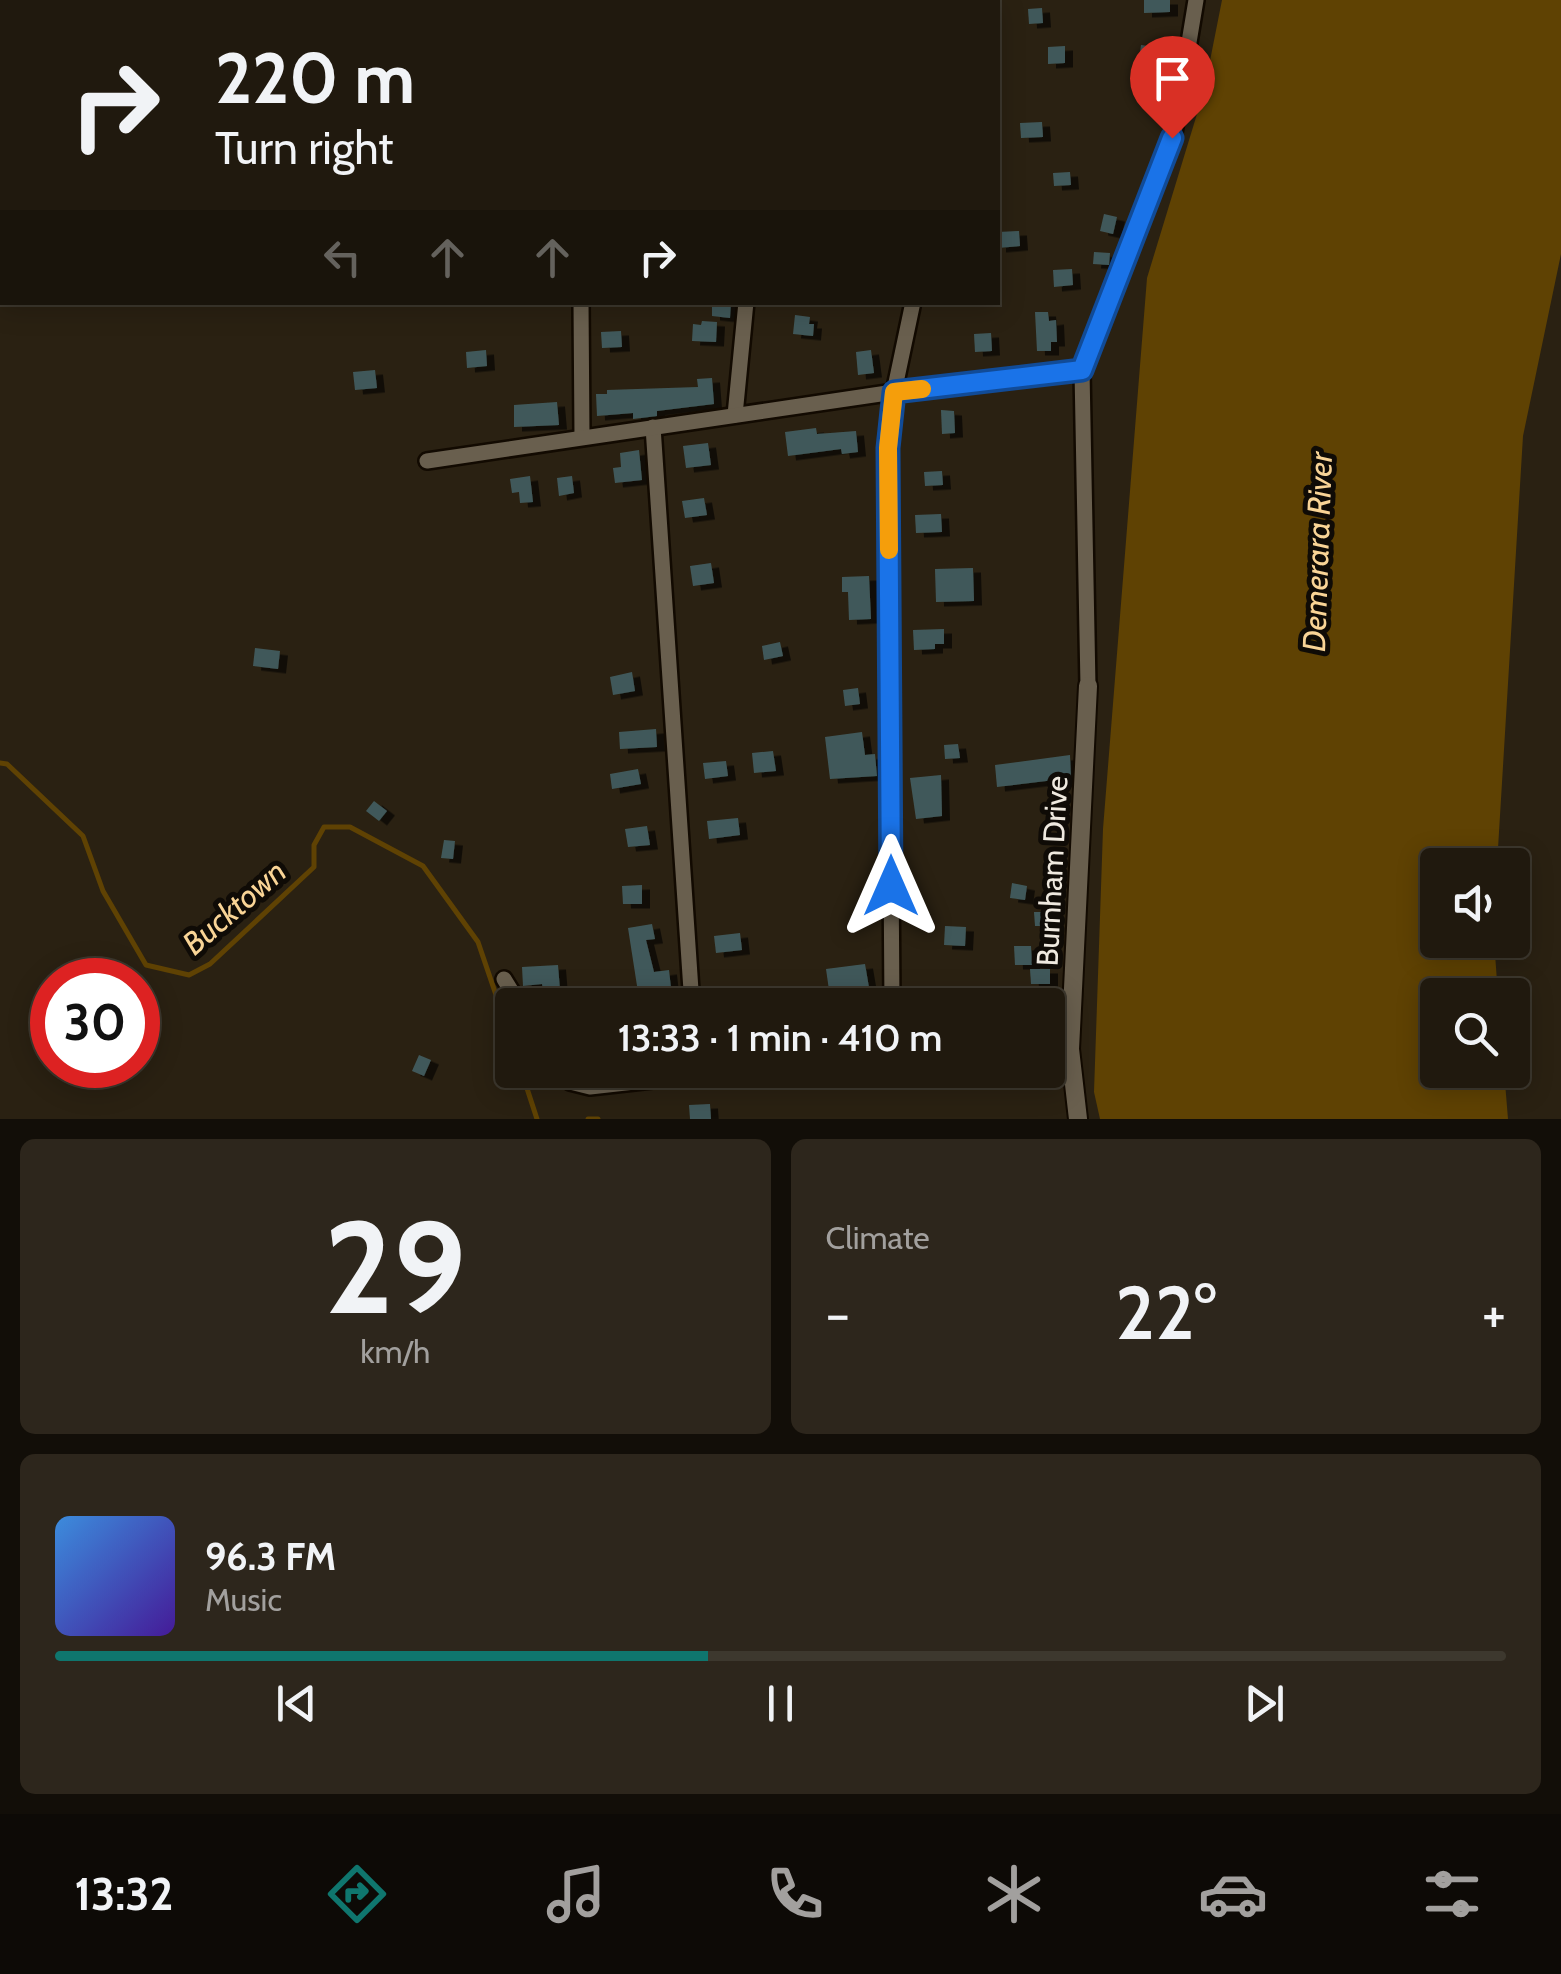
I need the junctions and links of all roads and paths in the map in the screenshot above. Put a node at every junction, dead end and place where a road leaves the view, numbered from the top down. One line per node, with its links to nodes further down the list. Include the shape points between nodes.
1 (1196, 0): 5 (street, via 1172,138)
2 (581, 305): 9 (street)
3 (746, 305): 7 (street)
4 (911, 305): 6 (street)
5 (1082, 370): 6 (street); 11 (street)
6 (894, 392): 7 (street); 15 (street, via 888,448)
7 (736, 415): 8 (street)
8 (653, 427): 9 (street); 14 (street)
9 (582, 437): 10 (street)
10 (427, 461)
11 (1088, 686): 17 (street, Burnham Drive)
12 (504, 979): 13 (street)
13 (510, 988)
14 (691, 988)
15 (892, 988)
16 (1065, 1046): 17 (street)
17 (1070, 1049): 18 (street, Burnham Drive)
18 (1078, 1119)

